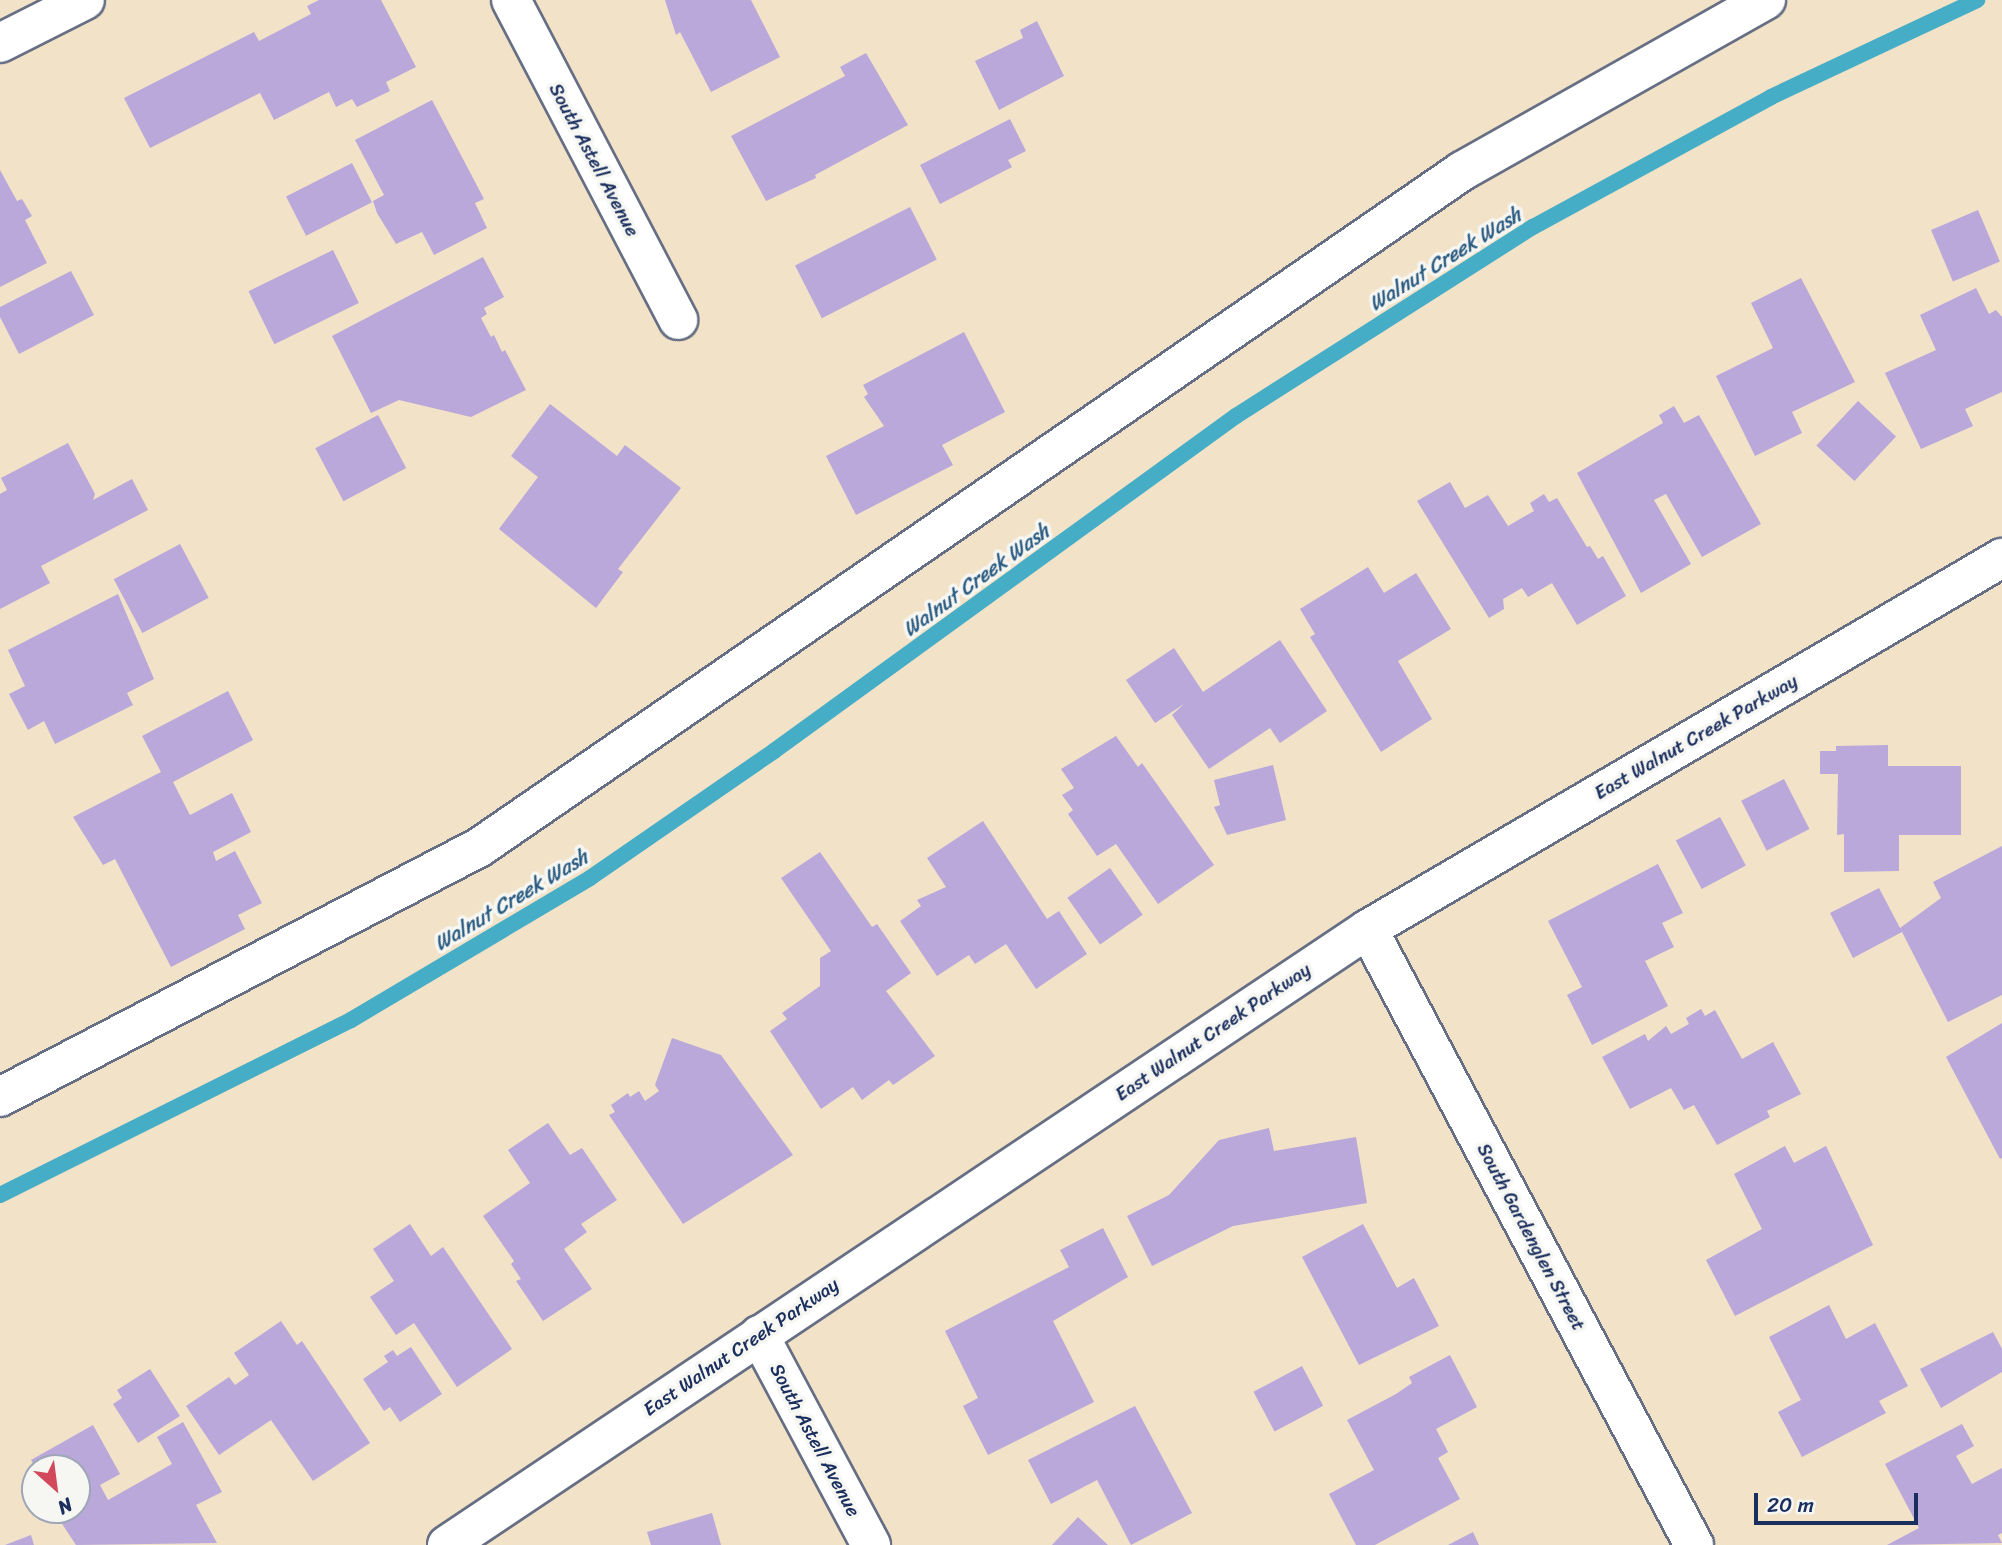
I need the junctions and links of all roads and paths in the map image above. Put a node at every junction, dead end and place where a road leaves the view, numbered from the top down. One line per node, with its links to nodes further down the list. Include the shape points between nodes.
1 (85, 0): 4 (street)
2 (511, 0): 5 (street, South Astell Avenue)
3 (1766, 0): 8 (street, via 1462,171 480,847)
4 (0, 43)
5 (678, 320)
6 (2001, 560): 7 (street, East Walnut Creek Parkway)
7 (1368, 929): 9 (street, East Walnut Creek Parkway); 12 (street, South Gardenglen Street)
8 (0, 1097)
9 (759, 1335): 10 (street, East Walnut Creek Parkway); 11 (street, South Astell Avenue)
10 (447, 1545)
11 (871, 1545)
12 (1694, 1545)

